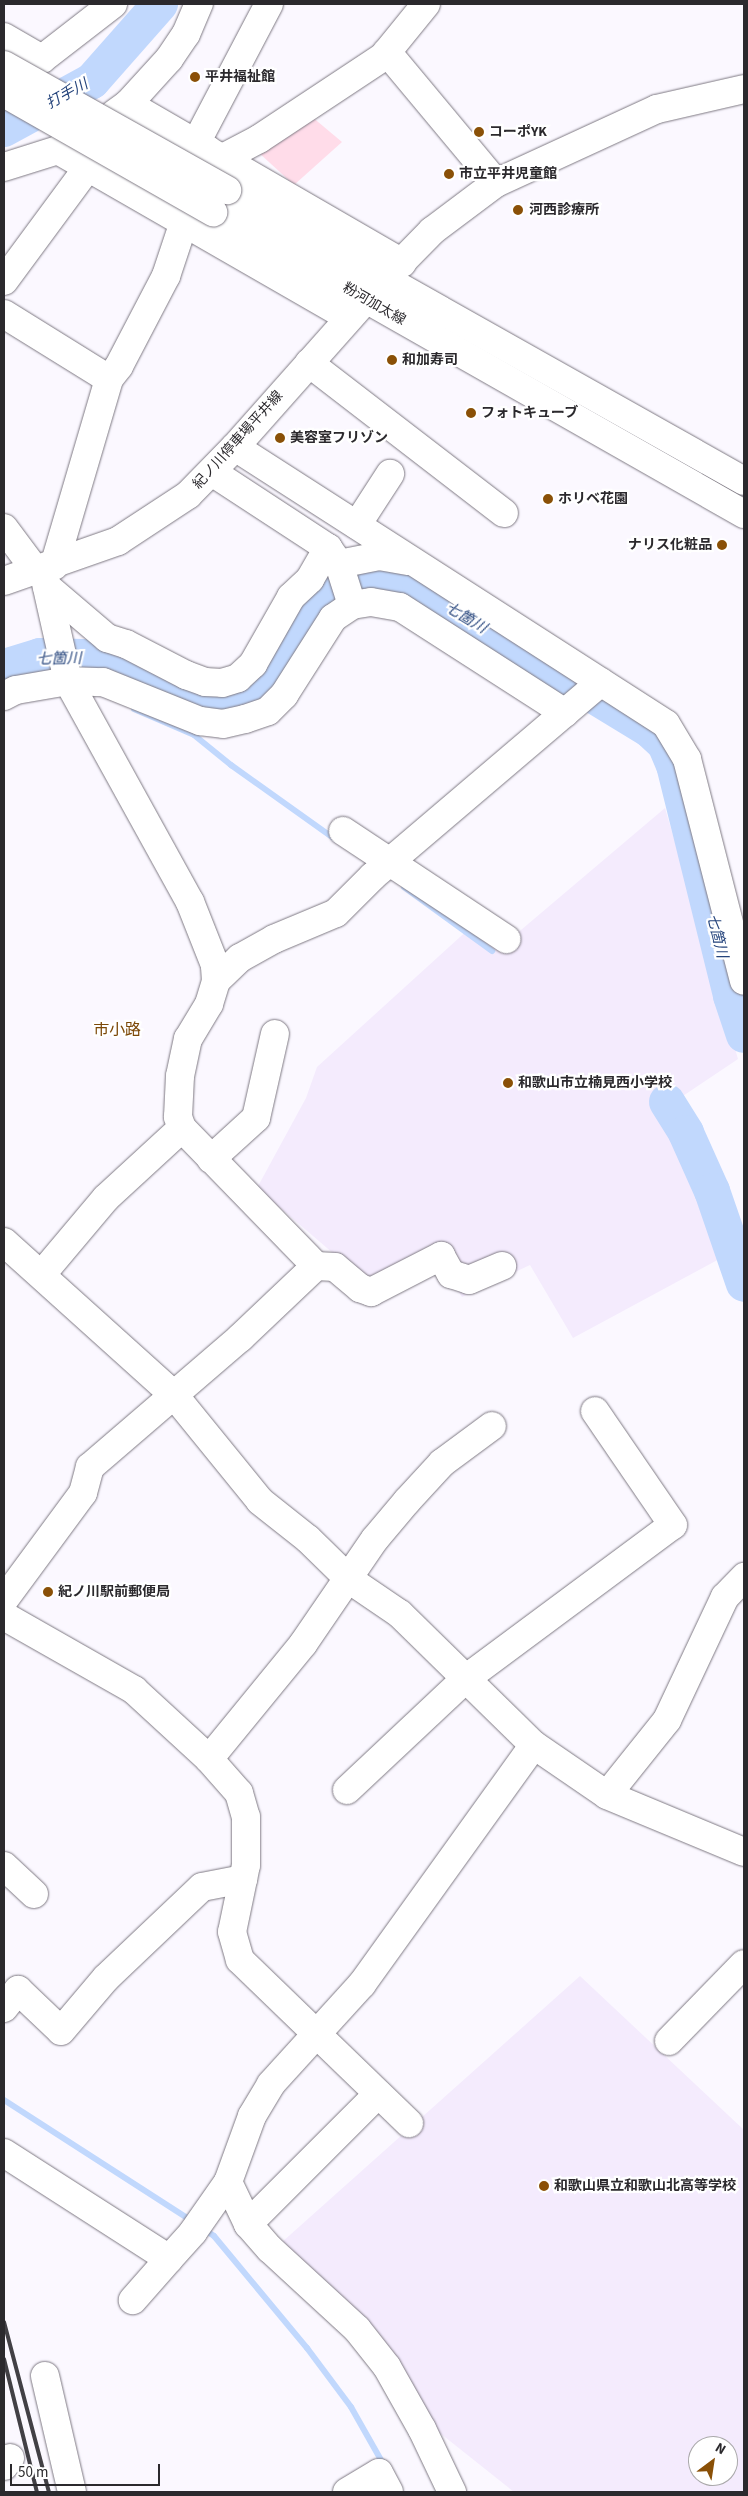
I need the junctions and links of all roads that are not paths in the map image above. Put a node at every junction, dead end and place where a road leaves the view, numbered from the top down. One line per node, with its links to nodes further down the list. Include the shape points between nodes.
1 (114, 4): 7 (street)
2 (199, 4): 12 (street, via 170,59)
3 (269, 4): 14 (street)
4 (426, 4): 6 (street)
5 (4, 37): 7 (street)
6 (387, 52): 14 (street, via 268,133); 17 (street)
7 (42, 59): 9 (street)
8 (4, 65): 18 (street, 粉河加太線, bridge)
9 (4, 75)
10 (744, 89): 17 (street, 紀ノ川停車場平井線, via 657,109)
11 (4, 93): 18 (street, 粉河加太線, bridge)
12 (128, 104): 13 (street); 14 (street)
13 (58, 150): 15 (street); 16 (street)
14 (209, 150): 19 (street); 20 (street)
15 (4, 167)
16 (88, 167): 19 (street); 21 (street)
17 (496, 183): 20 (street, 紀ノ川停車場平井線, via 432,231)
18 (220, 201): 20 (street, 粉河加太線); 22 (street, 粉河加太線)
19 (185, 224): 22 (street); 25 (street, via 166,276 120,366)
20 (394, 270): 22 (street, 紀ノ川停車場平井線); 29 (street, 粉河加太線)
21 (4, 281)
22 (357, 309): 24 (street, 紀ノ川停車場平井線); 31 (street, 粉河加太線)
23 (4, 314): 25 (street)
24 (309, 363): 26 (street, 紀ノ川停車場平井線); 30 (street)
25 (109, 379): 36 (street)
26 (235, 447): 27 (street, 紀ノ川停車場平井線); 32 (street)
27 (212, 472): 34 (street); 36 (street, 紀ノ川停車場平井線, via 152,521 118,541)
28 (390, 474): 32 (street)
29 (744, 481)
30 (504, 513)
31 (744, 514)
32 (356, 525): 35 (street)
33 (4, 528): 36 (street)
34 (336, 561): 35 (street, via 379,556); 36 (street, via 291,597 253,664 238,678 222,683 205,682 186,675 126,644 107,638); 38 (street)
35 (416, 564): 41 (street)
36 (45, 574): 37 (street, 紀ノ川停車場平井線); 39 (street)
37 (4, 581)
38 (351, 602): 39 (street, via 322,632 284,695 268,711 245,719 223,724 200,721 182,716 115,684); 41 (street, via 400,607)
39 (67, 678): 40 (street); 45 (street, via 190,902 215,965)
40 (4, 696)
41 (585, 696): 43 (street); 46 (street, via 646,710 678,740 687,759)
42 (343, 831): 43 (street)
43 (384, 867): 44 (street); 45 (street, via 336,913 240,958)
44 (506, 940)
45 (216, 981): 48 (street, via 209,1004 188,1039 180,1076 178,1117)
46 (744, 981)
47 (275, 1034): 49 (street, via 256,1118)
48 (182, 1128): 49 (street); 53 (street, via 106,1198)
49 (212, 1159): 51 (street)
50 (4, 1242): 53 (street)
51 (316, 1266): 52 (street, via 335,1267 360,1288 370,1292 442,1256 451,1274 470,1280); 54 (street)
52 (502, 1266)
53 (42, 1274): 54 (street)
54 (174, 1395): 58 (street, via 260,1501 308,1538); 59 (street, via 90,1467 83,1493)
55 (594, 1411): 60 (street, via 674,1525)
56 (492, 1426): 58 (street, via 442,1463 375,1539)
57 (744, 1577): 64 (street, via 725,1596 667,1720)
58 (350, 1580): 60 (street, via 400,1614); 62 (street, via 303,1644)
59 (4, 1613): 62 (street, via 134,1690)
60 (464, 1680): 61 (street); 63 (street)
61 (534, 1745): 64 (street); 71 (street, via 362,1984)
62 (208, 1759): 67 (street, via 239,1793 246,1817)
63 (347, 1790)
64 (607, 1795): 65 (street)
65 (744, 1852)
66 (4, 1866): 68 (street)
67 (243, 1879): 70 (street, via 202,1886 106,1978 61,2031 18,1990); 71 (street, via 232,1932 240,1960)
68 (34, 1894)
69 (744, 1964): 72 (street)
70 (4, 2008)
71 (314, 2035): 73 (street); 76 (street, via 271,2084 252,2116)
72 (669, 2041)
73 (378, 2094): 74 (street); 77 (street)
74 (410, 2123)
75 (4, 2153): 78 (street)
76 (228, 2182): 77 (street); 78 (street, via 198,2226)
77 (248, 2224): 84 (street, via 270,2249 357,2328 387,2367)
78 (169, 2259): 79 (street)
79 (133, 2300)
80 (45, 2376): 81 (street)
81 (72, 2492)
82 (347, 2492): 83 (street, via 379,2474)
83 (390, 2492)
84 (452, 2492)

